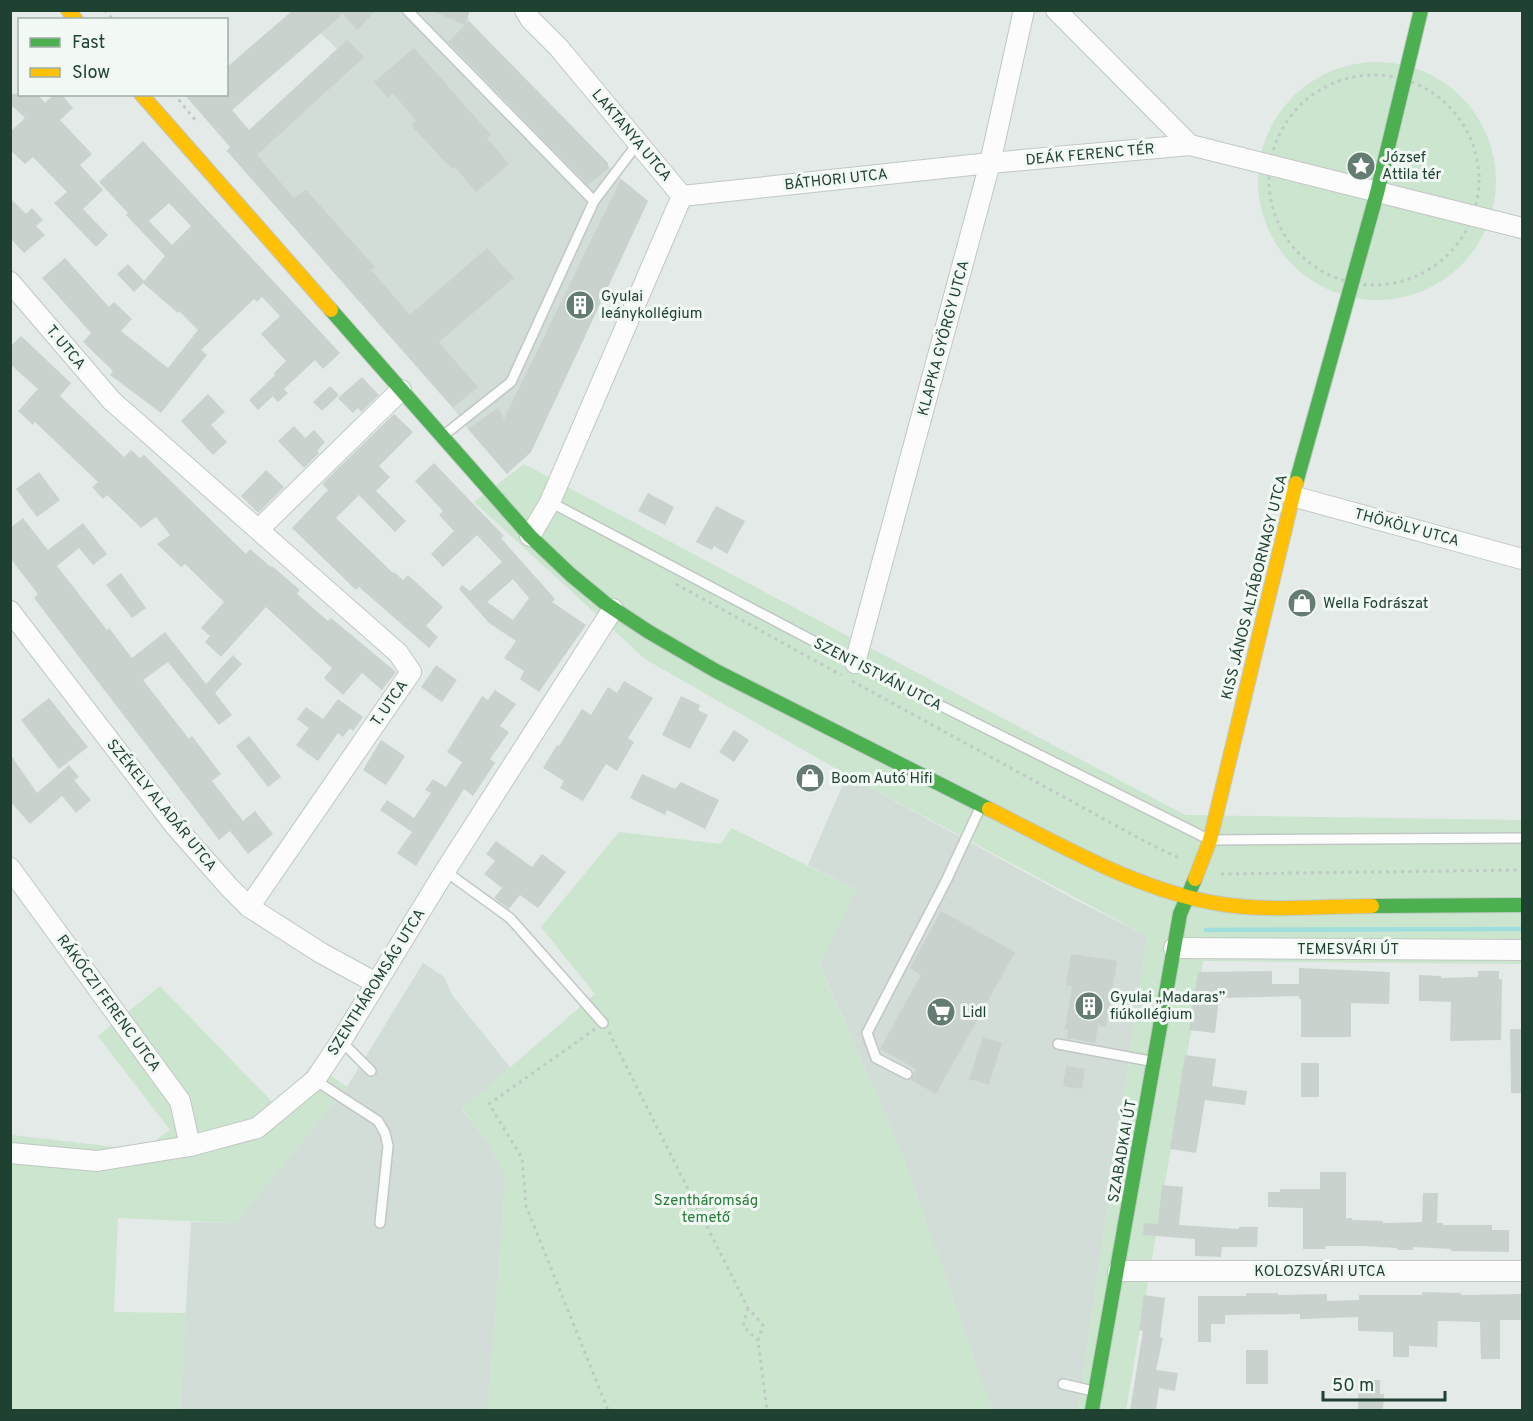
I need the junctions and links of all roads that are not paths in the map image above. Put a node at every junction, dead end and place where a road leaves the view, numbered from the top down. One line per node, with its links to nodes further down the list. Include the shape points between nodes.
1 (407, 10): 12 (lane)
2 (525, 10): 7 (street, LAKTANYA UTCA)
3 (1024, 10): 9 (street, KLAPKA GYÖRGY UTCA)
4 (1056, 10): 8 (street, DEÁK FERENC TÉR)
5 (1421, 10): 10 (street)
6 (143, 96): 15 (street)
7 (638, 143): 11 (street, LAKTANYA UTCA); 12 (lane)
8 (1190, 145): 9 (street, DEÁK FERENC TÉR); 10 (street, DEÁK FERENC TÉR)
9 (990, 163): 11 (street, BÁTHORI UTCA); 24 (street, KLAPKA GYÖRGY UTCA)
10 (1377, 193): 13 (street); 17 (street, KISS JÁNOS ALTÁBORNAGY UTCA)
11 (682, 196): 18 (street, LAKTANYA UTCA)
12 (594, 201): 16 (lane, via 511,382)
13 (1522, 228)
14 (10, 282): 19 (street, T. UTCA, via 112,401)
15 (401, 390): 16 (street); 19 (street)
16 (443, 436): 20 (street)
17 (1292, 496): 21 (street, THÖKÖLY UTCA); 27 (street, KISS JÁNOS ALTÁBORNAGY UTCA)
18 (550, 502): 20 (street, LAKTANYA UTCA); 24 (lane, SZENT ISTVÁN UTCA)
19 (259, 529): 32 (street, T. UTCA, via 398,653 411,672)
20 (530, 536): 22 (street)
21 (1522, 559)
22 (613, 609): 25 (street, via 678,651); 29 (street, SZENTHÁROMSÁG UTCA)
23 (10, 611): 32 (street, SZÉKELY ALADÁR UTCA, via 176,827)
24 (855, 663): 27 (lane, SZENT ISTVÁN UTCA)
25 (981, 806): 30 (street, via 1092,859); 41 (lane, via 867,1033 876,1058)
26 (1522, 838): 27 (lane)
27 (1210, 840): 30 (street, KISS JÁNOS ALTÁBORNAGY UTCA)
28 (10, 868): 43 (street, RÁKÓCZI FERENC UTCA, via 180,1101)
29 (445, 871): 35 (street, SZENTHÁROMSÁG UTCA); 36 (lane, via 510,918)
30 (1187, 898): 31 (street, via 1245,907); 33 (street, SZABADKAI ÚT)
31 (1522, 905)
32 (249, 907): 35 (street, SZÉKELY ALADÁR UTCA)
33 (1174, 948): 34 (street, TEMESVÁRI ÚT); 39 (street, SZABADKAI ÚT)
34 (1522, 950)
35 (376, 983): 37 (street, SZENTHÁROMSÁG UTCA)
36 (603, 1023)
37 (342, 1041): 40 (lane); 42 (street, SZENTHÁROMSÁG UTCA)
38 (1058, 1044): 39 (lane)
39 (1154, 1061): 47 (street, SZABADKAI ÚT)
40 (371, 1071)
41 (907, 1074)
42 (315, 1080): 43 (street, SZENTHÁROMSÁG UTCA, via 257,1128); 45 (lane, via 378,1121 385,1133 388,1146)
43 (190, 1146): 44 (street, SZENTHÁROMSÁG UTCA, via 97,1161)
44 (10, 1153)
45 (380, 1223)
46 (1522, 1270): 47 (street, KOLOZSVÁRI UTCA)
47 (1118, 1271): 49 (street, SZABADKAI ÚT)
48 (1063, 1384): 49 (lane)
49 (1095, 1392): 50 (street, SZABADKAI ÚT)
50 (1092, 1410)

